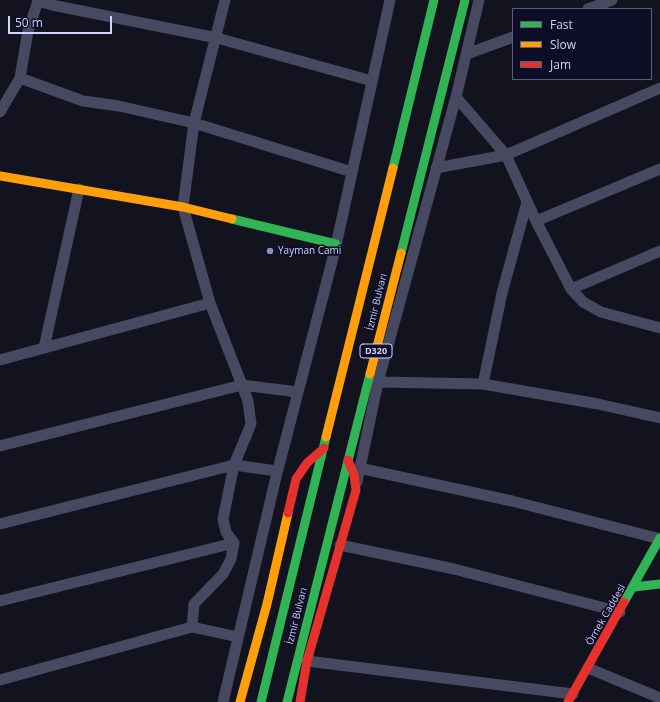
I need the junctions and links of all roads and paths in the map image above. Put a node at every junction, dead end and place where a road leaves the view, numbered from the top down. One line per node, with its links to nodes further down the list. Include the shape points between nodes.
1 (38, 0): 10 (street); 12 (street, via 28,31)
2 (225, 0): 10 (street)
3 (390, 0): 13 (street)
4 (434, 0): 40 (main road, İzmir Bulvarı / D320)
5 (465, 0): 41 (main road, İzmir Bulvarı / D320)
6 (479, 0): 11 (street)
7 (612, 0): 8 (street)
8 (591, 8)
9 (512, 37): 11 (street)
10 (216, 38): 13 (street); 17 (street)
11 (467, 54): 15 (street)
12 (20, 78): 16 (street); 17 (street, via 83,101 119,106)
13 (372, 81): 21 (street)
14 (660, 88): 18 (street)
15 (456, 97): 18 (street); 19 (street)
16 (0, 112)
17 (194, 123): 21 (street); 25 (street)
18 (506, 155): 19 (street); 24 (street)
19 (436, 168): 34 (street)
20 (660, 169): 26 (street)
21 (352, 172): 27 (street)
22 (0, 176): 23 (main road)
23 (79, 190): 25 (main road); 32 (street)
24 (527, 202): 26 (street); 35 (street, via 502,293)
25 (183, 207): 27 (main road); 30 (street)
26 (536, 221): 29 (street)
27 (336, 244): 37 (street)
28 (660, 251): 29 (street)
29 (571, 289): 31 (street, via 583,302 601,312)
30 (210, 303): 32 (street); 36 (street)
31 (660, 328)
32 (44, 348): 33 (street)
33 (0, 360)
34 (378, 382): 35 (street); 43 (street)
35 (483, 384): 38 (street, via 598,404)
36 (242, 385): 37 (street); 39 (street); 42 (street, via 248,401 251,424)
37 (298, 392): 44 (street)
38 (660, 418)
39 (0, 446)
40 (324, 448): 62 (main road, via 307,463 296,479 267,604); 63 (main road, İzmir Bulvarı / D320)
41 (348, 460): 45 (main road); 64 (main road, İzmir Bulvarı / D320)
42 (234, 465): 44 (street); 46 (street); 48 (street, via 223,519 226,532)
43 (359, 468): 45 (street); 47 (street, via 512,501)
44 (277, 471): 55 (street)
45 (356, 490): 49 (main road)
46 (0, 524)
47 (660, 538): 51 (main road, Örnek Caddesi)
48 (234, 543): 52 (street); 54 (street, via 231,559 223,574 194,604)
49 (340, 544): 53 (street, via 454,569); 56 (main road)
50 (660, 584): 51 (main road)
51 (634, 587): 53 (main road, Örnek Caddesi)
52 (0, 601)
53 (620, 612): 57 (main road, Örnek Caddesi)
54 (192, 628): 55 (street); 58 (street)
55 (238, 637): 61 (street)
56 (307, 661): 59 (street); 65 (main road)
57 (588, 668): 59 (main road, Örnek Caddesi); 60 (street)
58 (0, 680)
59 (571, 698)
60 (660, 698)
61 (223, 702)
62 (240, 702)
63 (261, 702)
64 (287, 702)
65 (300, 702)

